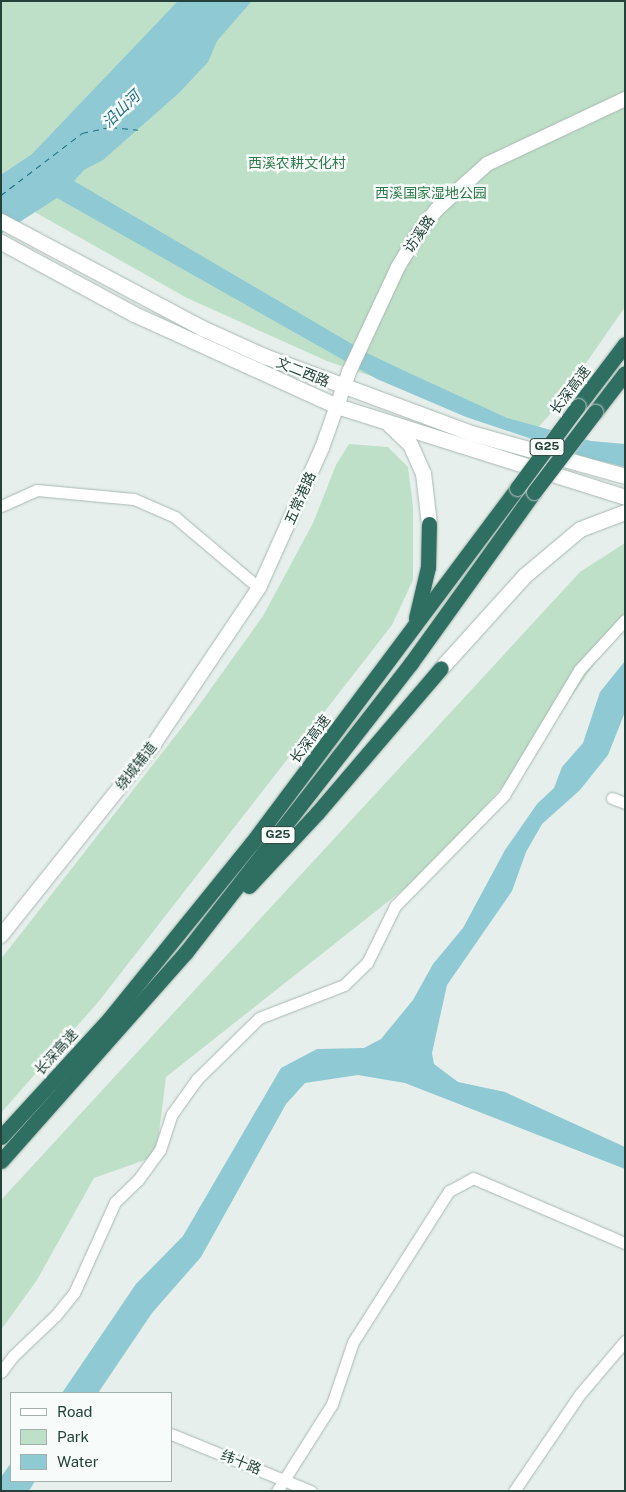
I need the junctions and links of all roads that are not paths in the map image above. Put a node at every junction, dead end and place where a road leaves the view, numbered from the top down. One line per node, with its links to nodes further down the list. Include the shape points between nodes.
1 (625, 99): 6 (street, 访溪路, via 487,164 436,210 404,256 365,334)
2 (1, 221): 6 (main road, 文二西路, via 202,328)
3 (1, 242): 7 (main road, 文二西路, via 185,339)
4 (625, 344): 16 (highway, 长深高速 / G25, bridge)
5 (625, 373): 21 (highway, G25, bridge, via 534,492 411,663)
6 (343, 388): 7 (street, 访溪路); 9 (main road, 文二西路, via 471,433)
7 (337, 406): 8 (main road, 文二西路); 14 (street, 五常港路, via 322,448)
8 (385, 421): 10 (main road, 文二西路); 13 (main road, via 410,444 423,474)
9 (625, 476)
10 (625, 497)
11 (1, 506): 14 (street, via 37,490 134,499 175,517)
12 (625, 512): 17 (main road, via 580,529 524,576)
13 (429, 524): 16 (highway, via 428,567)
14 (259, 588): 20 (street, 绕城辅道, via 154,744)
15 (625, 620): 26 (street, via 579,670 504,795 395,906 367,963 344,985 259,1018 197,1079 172,1114 160,1150 138,1180 115,1202 74,1293)
16 (415, 624): 22 (highway, 长深高速 / G25, via 252,844 110,1018)
17 (441, 668): 21 (highway, via 318,812)
18 (612, 798): 19 (street)
19 (625, 803)
20 (1, 936)
21 (186, 952): 23 (highway, G25)
22 (1, 1137)
23 (1, 1161)
24 (625, 1243): 28 (street, via 473,1178 449,1191 353,1342 332,1404)
25 (625, 1342): 31 (street, via 580,1394)
26 (1, 1372)
27 (172, 1434): 28 (street, 纬十路)
28 (282, 1479): 29 (street); 30 (street, 纬十路)
29 (277, 1491)
30 (311, 1491)
31 (514, 1491)

